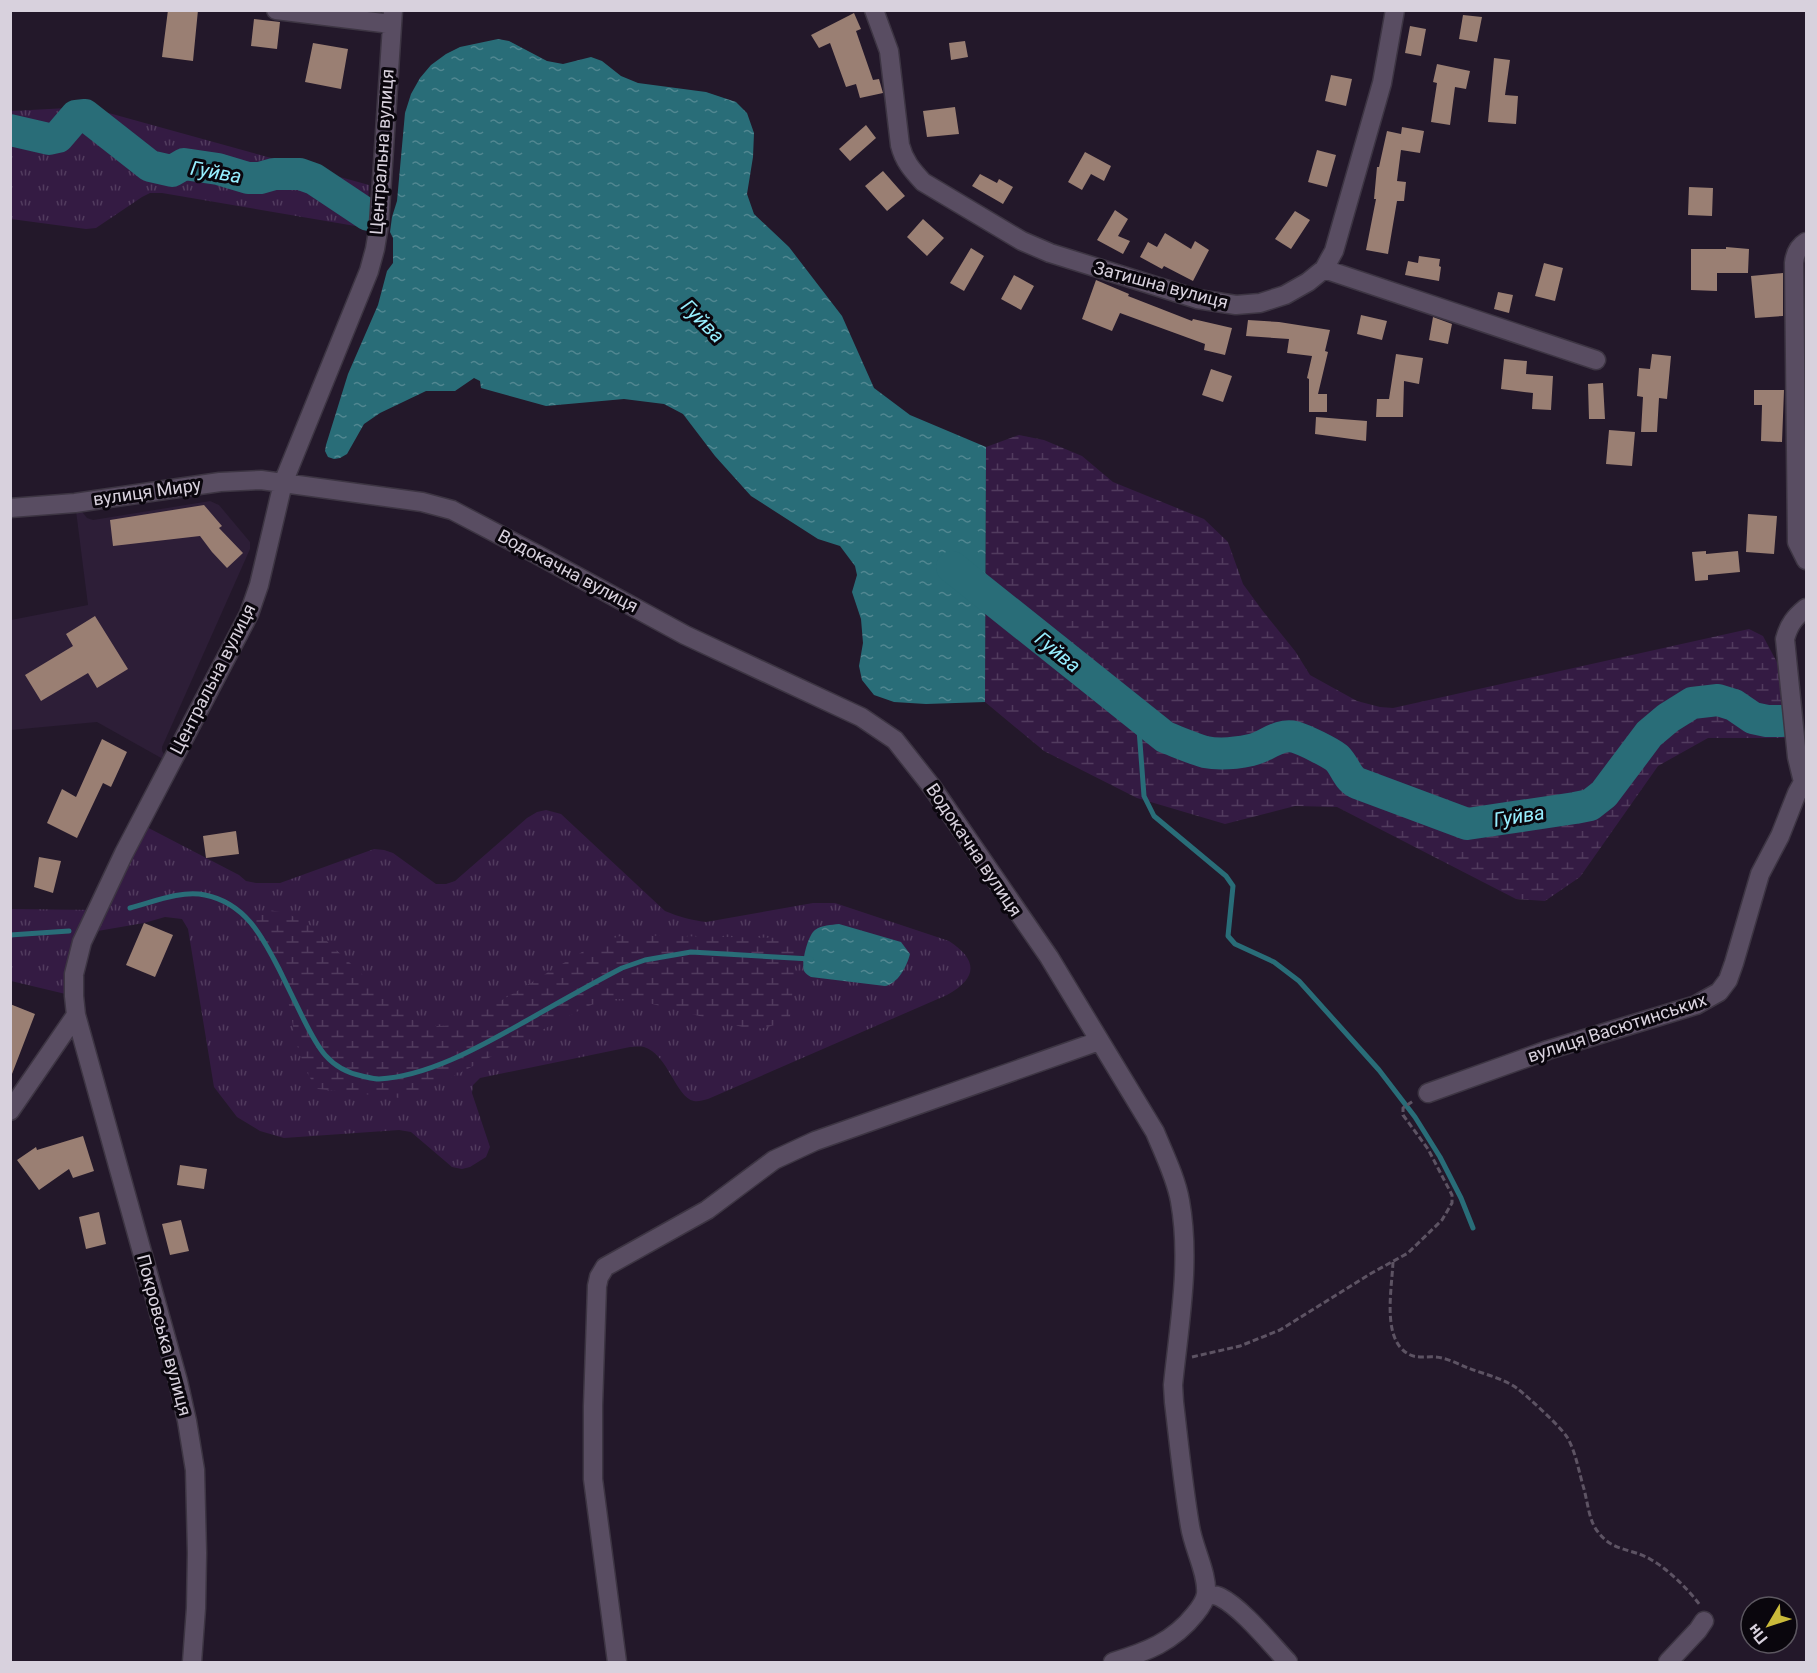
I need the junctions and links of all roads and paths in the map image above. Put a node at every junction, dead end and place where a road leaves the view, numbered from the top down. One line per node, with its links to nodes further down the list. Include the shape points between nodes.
1 (276, 10): 4 (street)
2 (874, 10): 6 (street, Затишна вулиця, via 889,51 900,145 910,169 923,182 1022,241 1197,298 1236,306 1285,295)
3 (1395, 10): 6 (street, Затишна вулиця, via 1382,83 1334,251)
4 (392, 17): 8 (street, Центральна вулиця, via 375,249)
5 (1806, 242): 10 (street, via 1795,254 1794,263 1797,542)
6 (1324, 269): 7 (street)
7 (1596, 360)
8 (283, 483): 9 (street, вулиця Миру, via 220,482 75,503); 13 (street, Центральна вулиця, via 249,614 123,853 82,942 75,967); 14 (street, Водокачна вулиця, via 422,502 452,510 686,635 861,717 895,740 932,787 1048,957)
9 (10, 508)
10 (1806, 560)
11 (1806, 608): 12 (street, via 1793,619 1785,639 1797,757)
12 (1805, 786): 15 (street, вулиця Васютинських, via 1797,793 1760,874 1734,963 1719,992 1696,1005 1548,1050)
13 (76, 1015): 17 (street); 22 (street, Покровська вулиця, via 188,1421 195,1470 197,1553)
14 (1099, 1041): 19 (street, Водокачна вулиця, via 1155,1132 1180,1201 1185,1265); 23 (street, via 815,1141 774,1160 707,1210 605,1267 597,1286 593,1479)
15 (1428, 1093)
16 (1408, 1104): 18 (path, via 1403,1114 1446,1181 1452,1203 1442,1220 1416,1247)
17 (10, 1110)
18 (1393, 1262): 19 (path, via 1280,1330 1240,1346); 21 (path, via 1391,1322 1401,1347 1409,1354 1443,1358 1518,1389 1567,1437 1597,1531 1615,1547 1660,1565 1696,1601)
19 (1176, 1361): 20 (street, Водокачна вулиця, via 1174,1402 1186,1503)
20 (1206, 1594): 24 (street, via 1196,1613 1173,1637); 25 (street, via 1221,1597 1235,1608)
21 (1704, 1621): 26 (street)
22 (192, 1662)
23 (617, 1662)
24 (1113, 1662)
25 (1288, 1662)
26 (1668, 1662)

